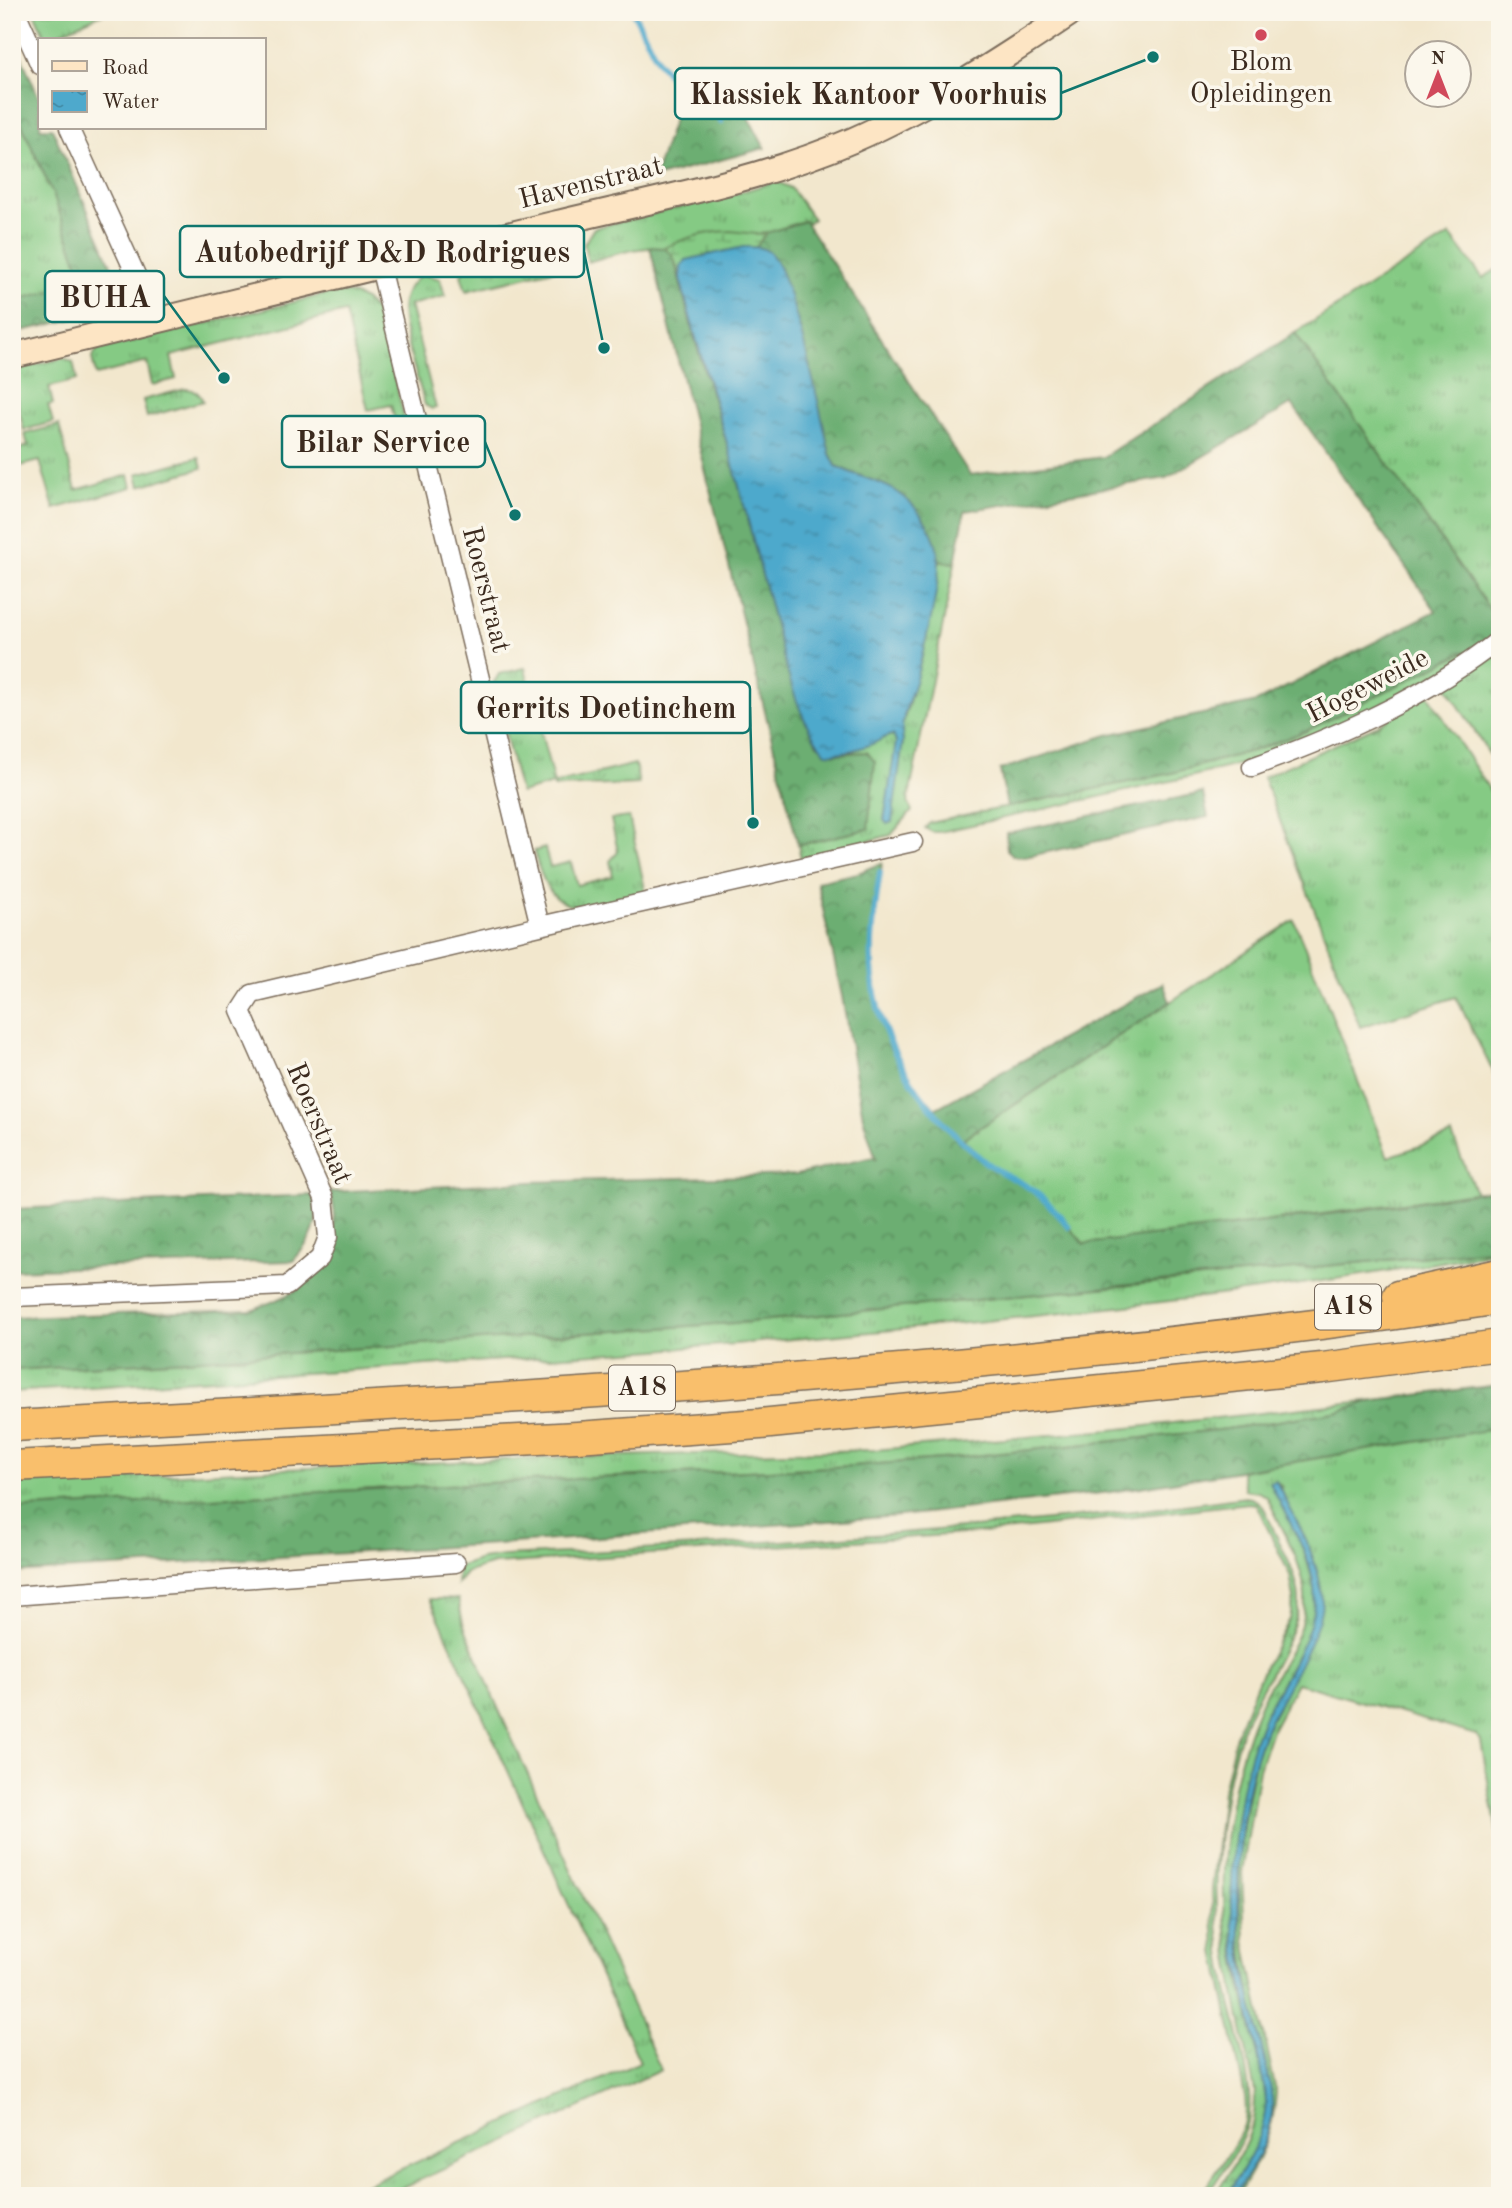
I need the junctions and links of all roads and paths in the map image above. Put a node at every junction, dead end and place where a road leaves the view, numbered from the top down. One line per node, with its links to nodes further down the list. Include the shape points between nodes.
1 (16, 12): 3 (street)
2 (1072, 12): 5 (street, Havenstraat, via 912,113 806,159)
3 (38, 61)
4 (70, 130): 6 (street)
5 (380, 267): 6 (street, Havenstraat); 11 (street, Roerstraat)
6 (157, 321): 7 (street, Havenstraat)
7 (12, 356)
8 (1500, 639): 9 (street, Hogeweide, via 1414,695 1339,733)
9 (1252, 768)
10 (913, 842): 11 (street, Roerstraat)
11 (540, 926): 13 (street, Roerstraat, via 252,994 241,1012 324,1198 328,1237 320,1258 287,1286)
12 (1500, 1274): 15 (highway, A18)
13 (12, 1297)
14 (1500, 1299): 15 (highway, A18)
15 (1195, 1339): 19 (highway, A18, via 764,1381)
16 (1500, 1345): 18 (highway, A18)
17 (1500, 1362): 18 (highway, A18)
18 (1322, 1368): 20 (highway, A18, via 747,1425)
19 (12, 1426)
20 (12, 1466)
21 (456, 1563): 22 (street)
22 (12, 1596)

